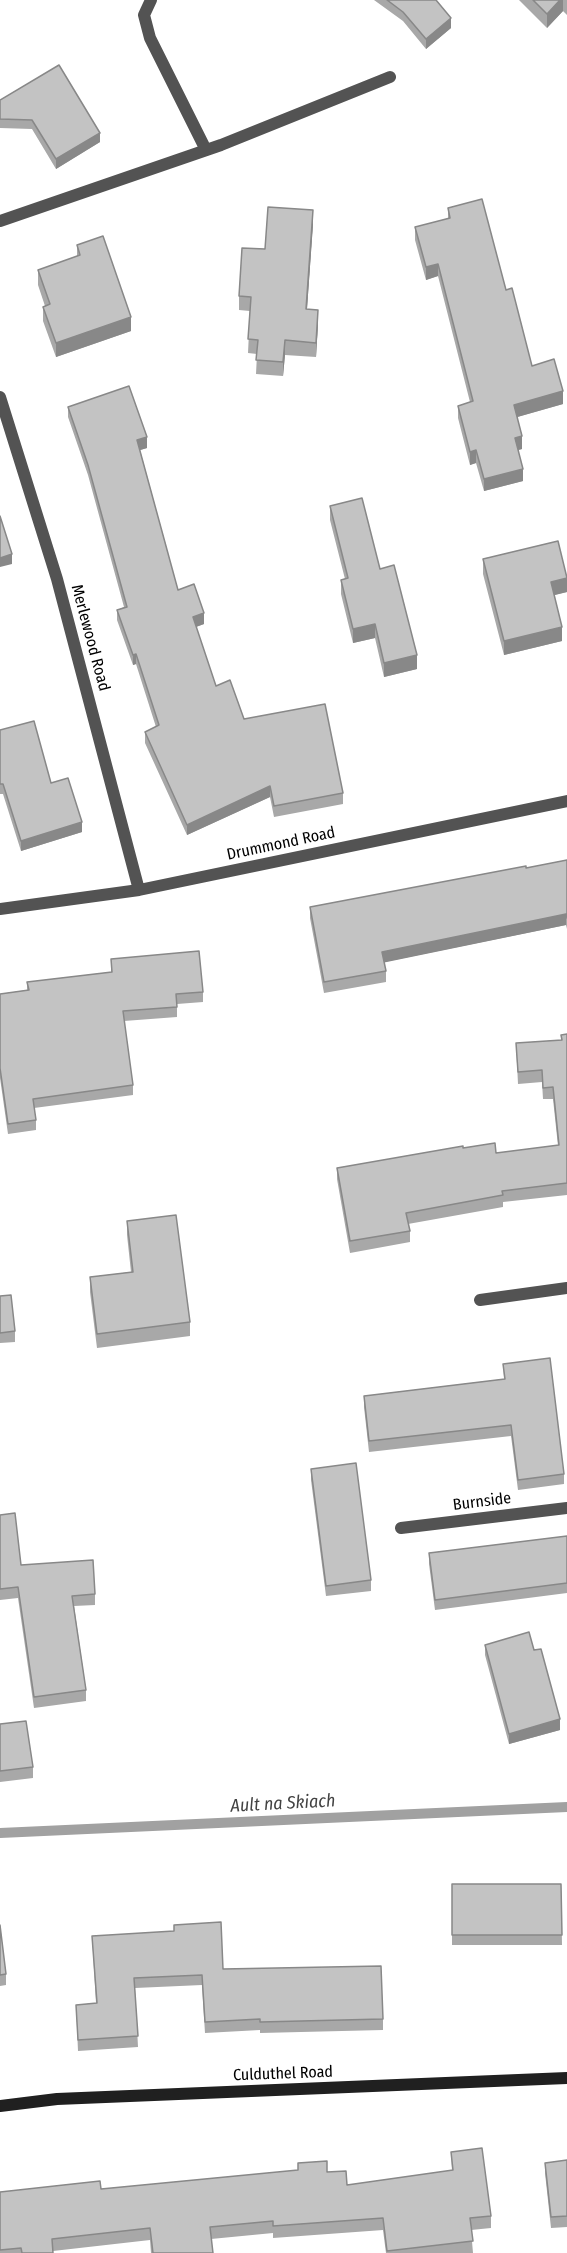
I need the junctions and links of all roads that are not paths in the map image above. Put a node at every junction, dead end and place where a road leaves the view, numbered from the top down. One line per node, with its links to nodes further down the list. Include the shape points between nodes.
1 (151, 0): 3 (street, via 144,15 150,38)
2 (390, 77): 3 (street)
3 (206, 150): 4 (street)
4 (0, 221)
5 (0, 397): 7 (street, Merlewood Road, via 57,579)
6 (567, 801): 7 (street, Drummond Road)
7 (139, 890): 8 (street, Drummond Road)
8 (0, 909)
9 (567, 1288): 10 (street)
10 (480, 1300)
11 (567, 1508): 12 (street, Burnside)
12 (401, 1528)
13 (567, 2078): 14 (main road, Culduthel Road, via 69,2098)
14 (0, 2106)

